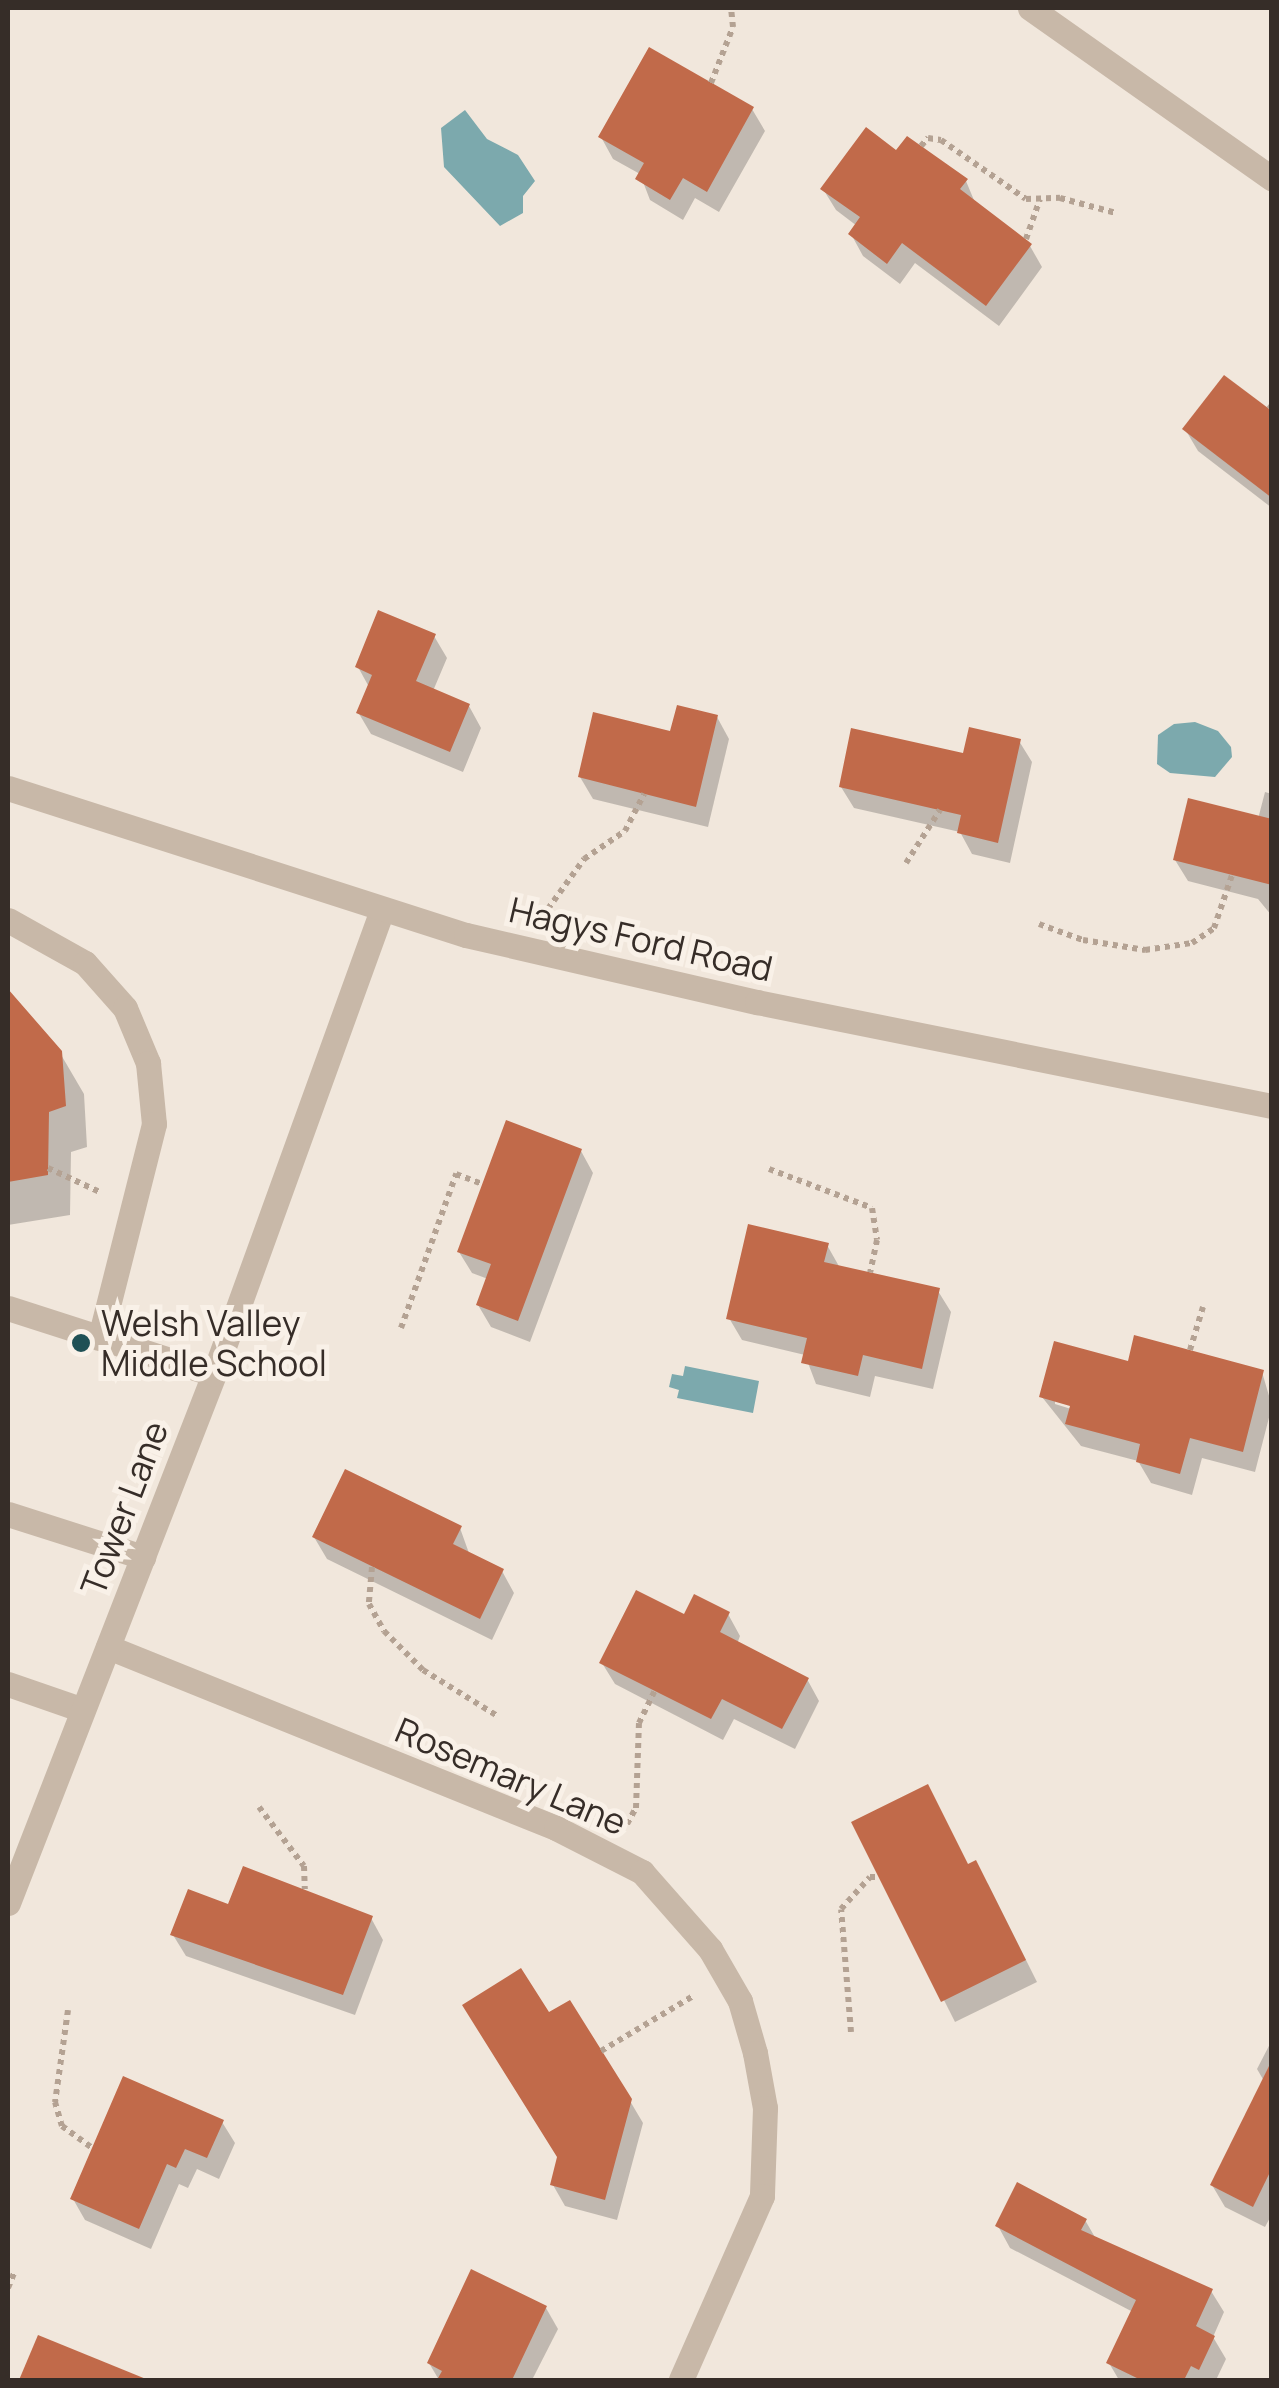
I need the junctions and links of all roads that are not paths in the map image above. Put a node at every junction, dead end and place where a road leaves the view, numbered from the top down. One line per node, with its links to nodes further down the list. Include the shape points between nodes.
1 (1030, 8): 2 (street)
2 (1272, 179)
3 (8, 788): 4 (street, Hagys Ford Road)
4 (382, 912): 6 (street, Hagys Ford Road); 9 (street, Tower Lane)
5 (8, 920): 8 (street, via 84,963 125,1008 148,1064 154,1124)
6 (1272, 1106)
7 (8, 1308): 8 (street)
8 (100, 1338): 9 (street)
9 (214, 1374): 11 (street, Tower Lane)
10 (8, 1514): 11 (street)
11 (143, 1557): 12 (street, Tower Lane)
12 (108, 1647): 14 (street, Tower Lane); 16 (street, Rosemary Lane, via 642,1872 727,1977 740,2001 765,2108 762,2196)
13 (8, 1684): 14 (street)
14 (83, 1710): 15 (street, Tower Lane)
15 (8, 1903)
16 (681, 2380)

